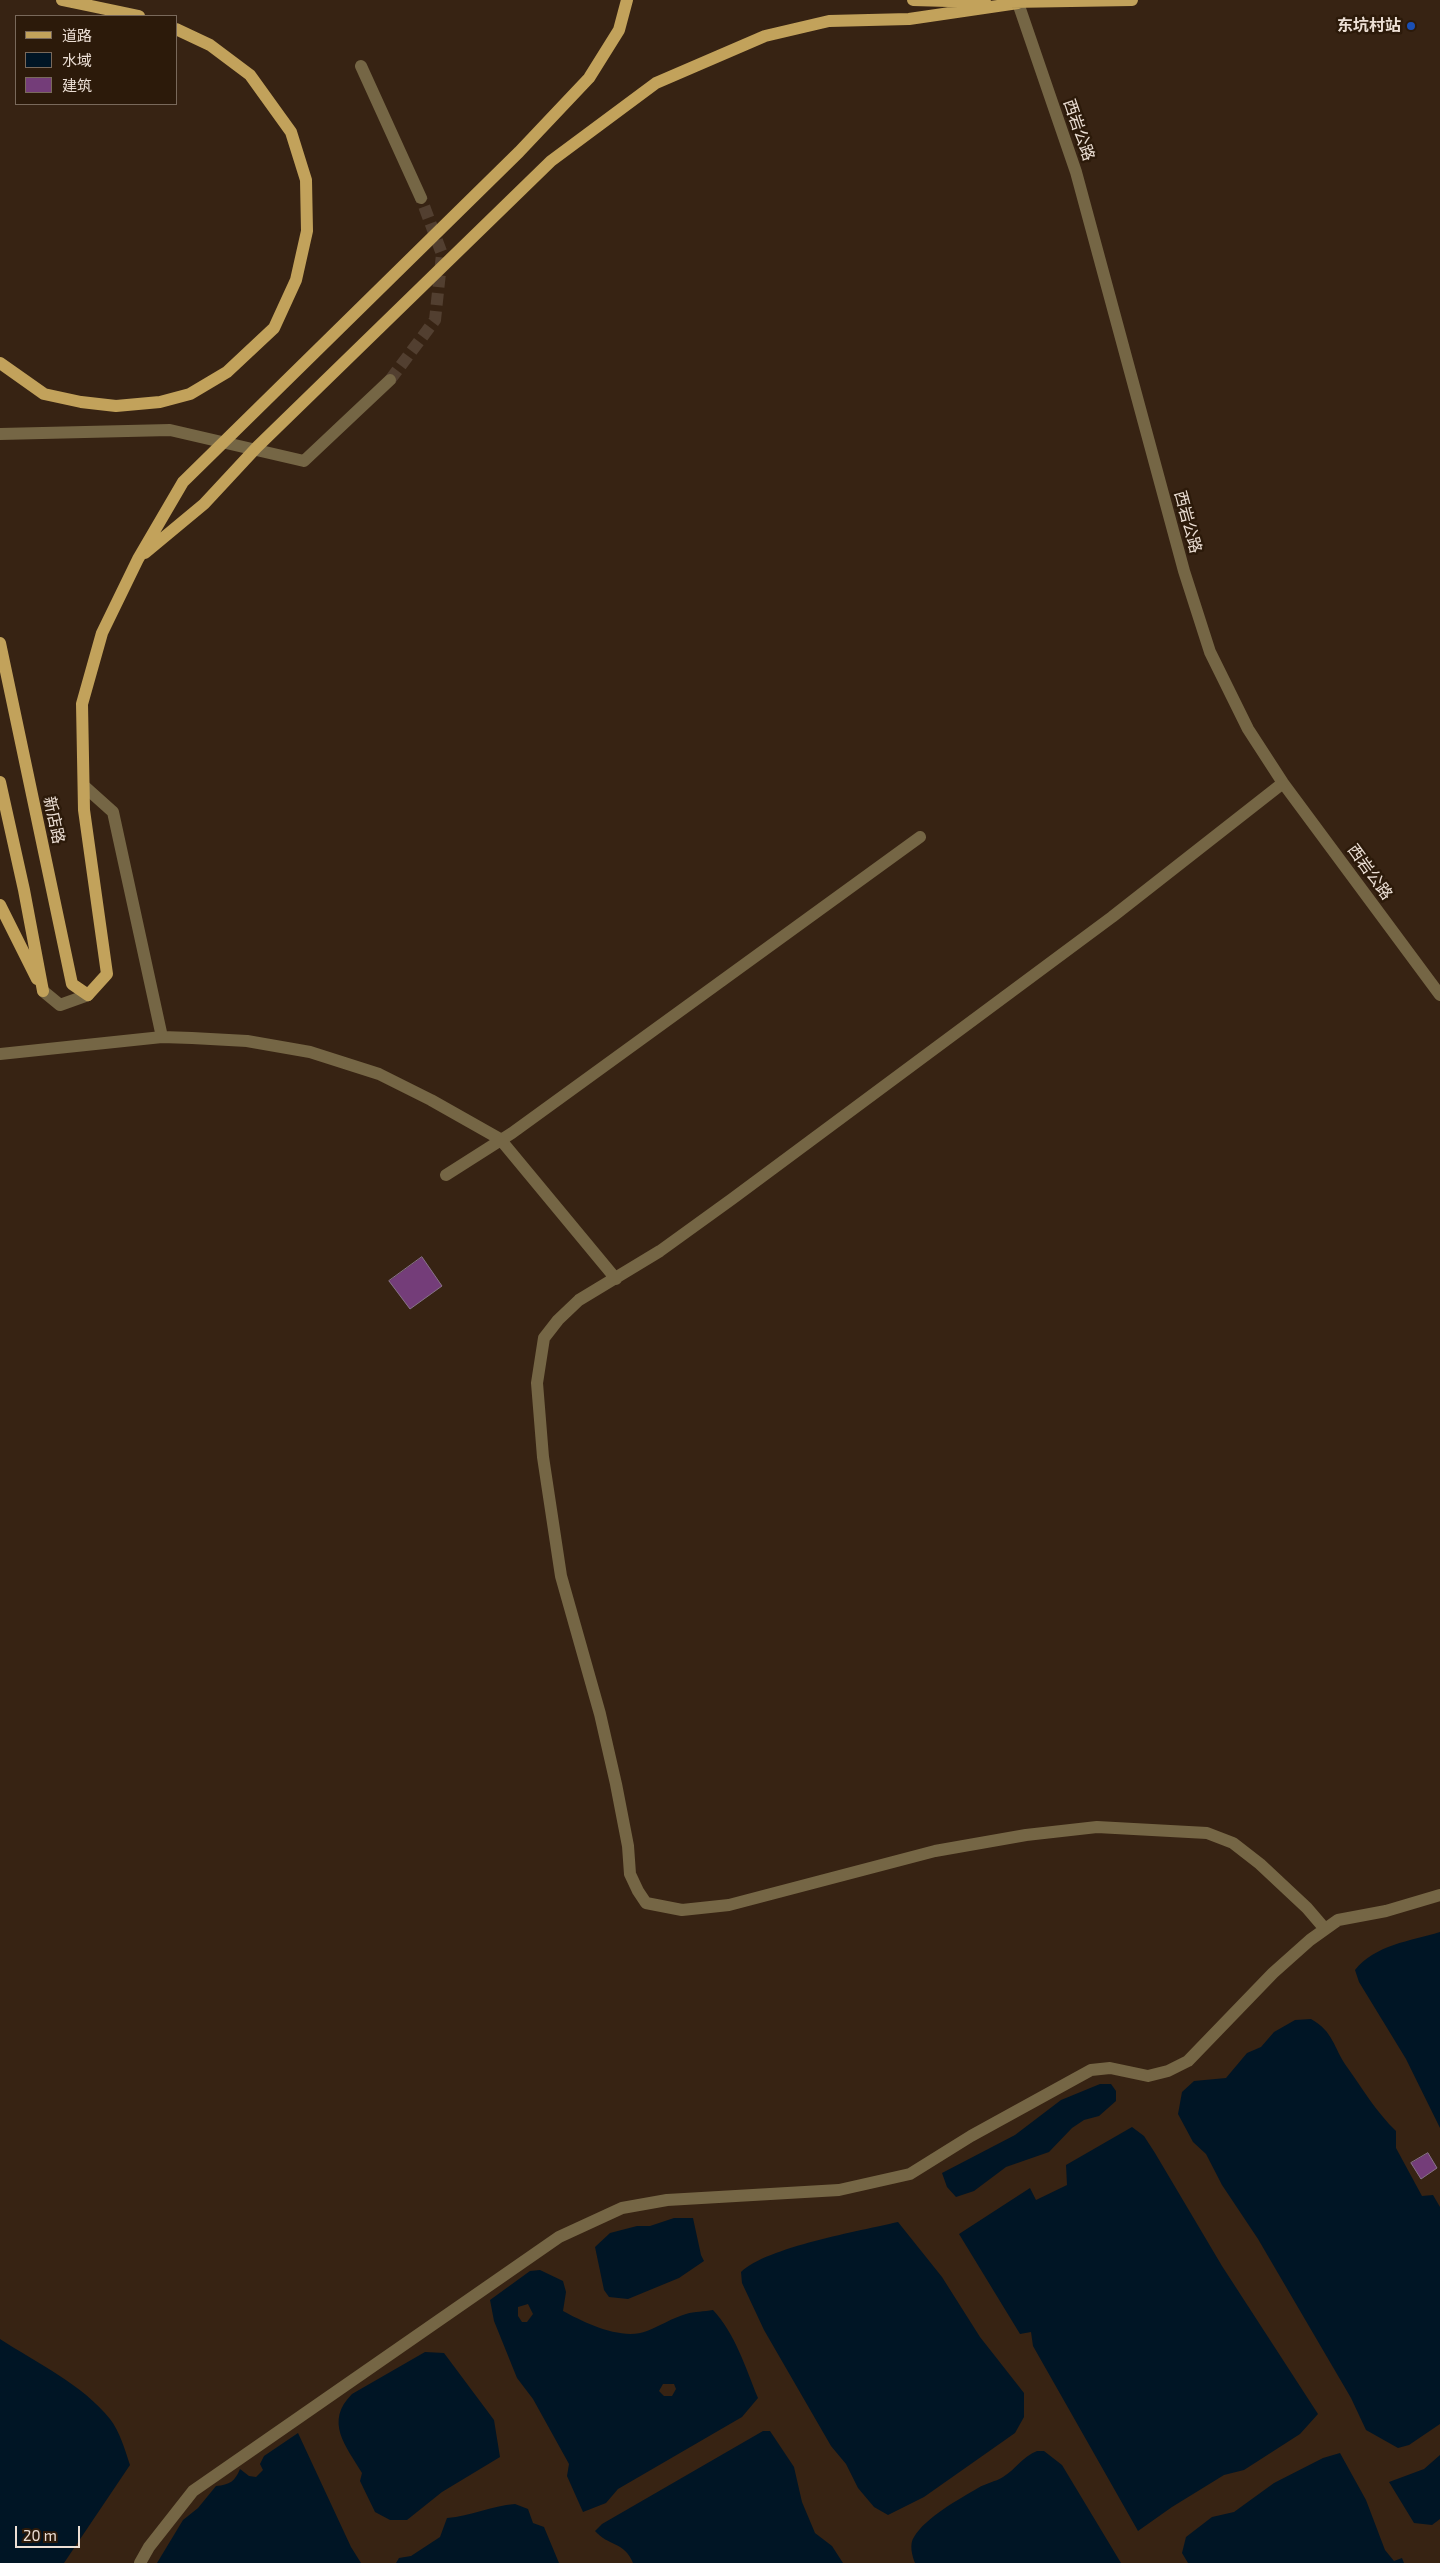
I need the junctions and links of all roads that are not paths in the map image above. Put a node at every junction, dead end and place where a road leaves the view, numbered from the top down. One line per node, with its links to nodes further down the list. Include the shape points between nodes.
1 (62, 0): 6 (main road)
2 (627, 0): 13 (main road, via 619,30 590,78 519,152 183,482)
3 (913, 0): 5 (main road)
4 (1132, 0): 5 (main road)
5 (1018, 2): 13 (main road, via 909,19 829,21 765,36 656,83 551,161 258,447 204,504); 16 (street, 西岩公路, via 1076,172 1184,571 1210,652 1248,729)
6 (134, 15)
7 (178, 30): 10 (main road, via 210,45 250,75 291,132 306,180 307,231 296,280 274,328 226,372 190,394 160,402 116,406 44,394)
8 (361, 66): 9 (street)
9 (422, 198)
10 (0, 363)
11 (390, 380): 12 (street, via 304,461 170,430)
12 (0, 434)
13 (138, 559): 17 (main road, via 102,633 82,704)
14 (0, 643): 21 (main road, 新店路, via 72,984)
15 (0, 782): 20 (main road)
16 (1283, 783): 22 (street, 西岩公路); 27 (street, via 1112,917 732,1199)
17 (84, 786): 21 (main road, via 84,810 107,974); 23 (street, via 113,812)
18 (920, 836): 25 (street, via 512,1134)
19 (0, 905): 20 (main road)
20 (43, 991): 21 (street, via 60,1005)
21 (88, 995)
22 (1440, 995)
23 (162, 1038): 24 (street); 25 (street, via 247,1041 310,1052 379,1074)
24 (0, 1054)
25 (500, 1139): 26 (street); 27 (street)
26 (446, 1175)
27 (616, 1279): 29 (street, via 579,1300 544,1338 537,1383 543,1457 561,1576 600,1714 628,1846 630,1874 646,1903 682,1910 729,1905 935,1851 1097,1827 1207,1833 1233,1844 1260,1864)
28 (1440, 1895): 29 (street, via 1338,1920)
29 (1325, 1929): 30 (street, via 1272,1973 1188,2060 1168,2071 1148,2076 1110,2068 1091,2070 971,2136 910,2174 886,2181 839,2190 658,2202 622,2208 558,2237 193,2491 149,2546)
30 (140, 2563)

